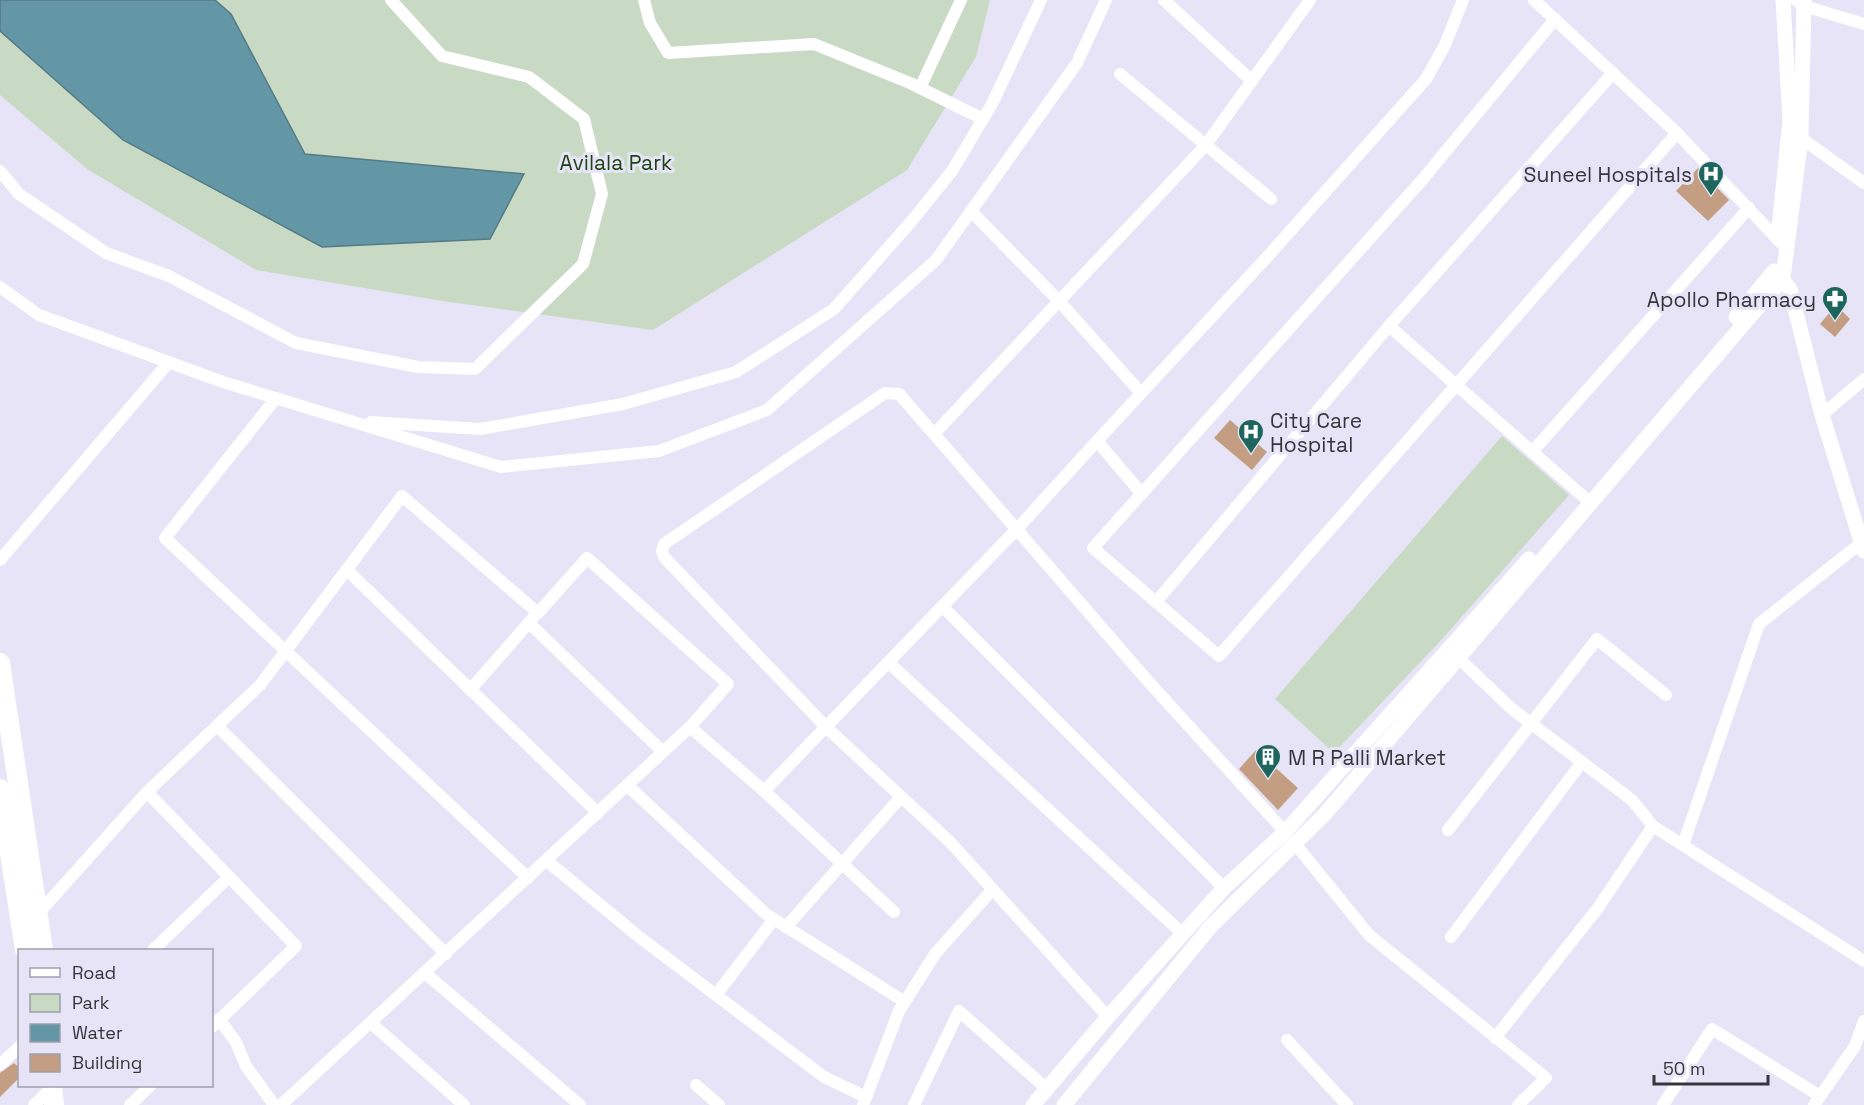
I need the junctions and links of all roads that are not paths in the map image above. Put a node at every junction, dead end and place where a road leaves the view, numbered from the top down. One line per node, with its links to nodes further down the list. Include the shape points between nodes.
1 (391, 0): 22 (street, via 442,56 529,77 584,119 602,194 583,264 475,369 418,368 296,343 169,276 106,253 19,194)
2 (644, 0): 17 (street, via 650,23 668,53 814,44)
3 (961, 0): 17 (street)
4 (1041, 0): 18 (street)
5 (1106, 0): 26 (street, via 1077,63)
6 (1164, 0): 16 (street)
7 (1310, 0): 16 (street)
8 (1463, 0): 35 (street, via 1426,79)
9 (1534, 0): 12 (street)
10 (1783, 0): 27 (street, via 1790,120)
11 (1802, 2): 13 (street); 20 (street)
12 (1555, 19): 14 (street); 42 (street, via 1422,179)
13 (1864, 24)
14 (1613, 73): 19 (street); 31 (street)
15 (1120, 74): 21 (street)
16 (1252, 81): 21 (street)
17 (920, 88): 18 (street)
18 (983, 119): 38 (street, via 945,179 834,309 736,372 623,404 480,429)
19 (1677, 132): 25 (street); 34 (street)
20 (1801, 138): 23 (street); 27 (street)
21 (1205, 146): 24 (street); 30 (street)
22 (0, 171)
23 (1864, 183)
24 (1271, 199)
25 (1749, 208): 27 (street); 41 (street)
26 (971, 211): 30 (street); 38 (street, via 936,260 767,410 659,451 501,467)
27 (1782, 244): 28 (street)
28 (1779, 274): 37 (street, via 1790,289); 43 (street); 53 (street)
29 (0, 287): 32 (street, via 39,315)
30 (1059, 301): 35 (street); 39 (street)
31 (1389, 326): 34 (street); 48 (street)
32 (169, 362): 36 (street); 46 (street)
33 (1864, 379): 37 (street)
34 (1456, 386): 41 (street); 48 (street, via 1219,656)
35 (1141, 393): 40 (street)
36 (276, 398): 38 (street); 52 (street, via 165,538)
37 (1822, 415): 45 (street)
38 (351, 421)
39 (934, 434): 44 (street); 60 (street, via 898,394 885,393 664,544 664,557)
40 (1097, 441): 42 (street); 44 (street)
41 (1532, 452): 43 (street)
42 (1142, 494): 48 (street, via 1093,549)
43 (1585, 498): 53 (street)
44 (1017, 529): 49 (street); 72 (street)
45 (1863, 547): 74 (street, via 1759,624)
46 (0, 560)
47 (347, 570): 50 (street, via 402,496); 52 (street); 56 (street)
48 (1156, 602)
49 (942, 606): 54 (street); 80 (street)
50 (538, 613): 51 (street); 61 (street, via 587,558 728,684)
51 (529, 623): 56 (street); 62 (street)
52 (285, 652): 59 (street, via 260,685); 78 (street)
53 (1453, 653): 58 (street); 72 (street); 73 (street)
54 (888, 662): 60 (street); 86 (street)
55 (0, 663): 83 (main road)
56 (470, 690): 69 (street)
57 (1666, 695): 58 (street, via 1597,639)
58 (1532, 724): 63 (street); 71 (street)
59 (217, 726): 67 (street); 91 (street)
60 (826, 727): 66 (street); 68 (street)
61 (690, 728): 62 (street); 66 (street)
62 (663, 752): 64 (street)
63 (1582, 762): 70 (street, via 1632,800); 87 (street)
64 (628, 786): 69 (street); 84 (street)
65 (0, 789): 79 (main road)
66 (764, 791): 76 (street)
67 (147, 792): 77 (street); 83 (street)
68 (902, 797): 76 (street); 81 (street)
69 (598, 813): 75 (street)
70 (1653, 826): 74 (street); 100 (street, via 1598,908)
71 (1448, 830)
72 (1285, 831): 80 (street)
73 (1296, 845): 100 (street, via 1370,935); 119 (street, via 1211,926)
74 (1683, 845): 92 (street)
75 (547, 861): 78 (street); 94 (street)
76 (841, 862): 82 (street); 85 (street)
77 (230, 877): 90 (street); 98 (street, via 296,946)
78 (528, 879): 91 (street)
79 (7, 882): 88 (main road)
80 (1224, 888): 86 (street)
81 (993, 889): 95 (street, via 935,954); 96 (street)
82 (894, 912)
83 (37, 915): 89 (main road)
84 (774, 919): 85 (street); 94 (street)
85 (786, 927): 95 (street)
86 (1183, 934): 96 (street)
87 (1451, 938)
88 (24, 949)
89 (43, 949)
90 (155, 949)
91 (446, 954): 93 (street)
92 (1864, 961)
93 (425, 974): 99 (street); 115 (street)
94 (716, 995): 108 (street, via 824,1077)
95 (904, 1002): 108 (street)
96 (1108, 1017): 106 (street)
97 (1864, 1021): 109 (street, via 1855,1046)
98 (215, 1023): 113 (street, via 236,1042 246,1066)
99 (371, 1023): 110 (street); 114 (street)
100 (1495, 1038): 121 (street, via 1546,1078)
101 (1287, 1040): 120 (street)
102 (18, 1048): 103 (street)
103 (0, 1065)
104 (696, 1085): 116 (street)
105 (149, 1087): 112 (street)
106 (1047, 1089): 117 (street, via 959,1011); 118 (street)
107 (53, 1093): 111 (street)
108 (865, 1101)
109 (1817, 1101): 122 (street, via 1712,1029)
110 (287, 1103)
111 (34, 1105)
112 (130, 1105)
113 (274, 1105)
114 (464, 1105)
115 (580, 1105)
116 (719, 1105)
117 (914, 1105)
118 (1033, 1105)
119 (1064, 1105)
120 (1347, 1105)
121 (1518, 1105)
122 (1663, 1105)

